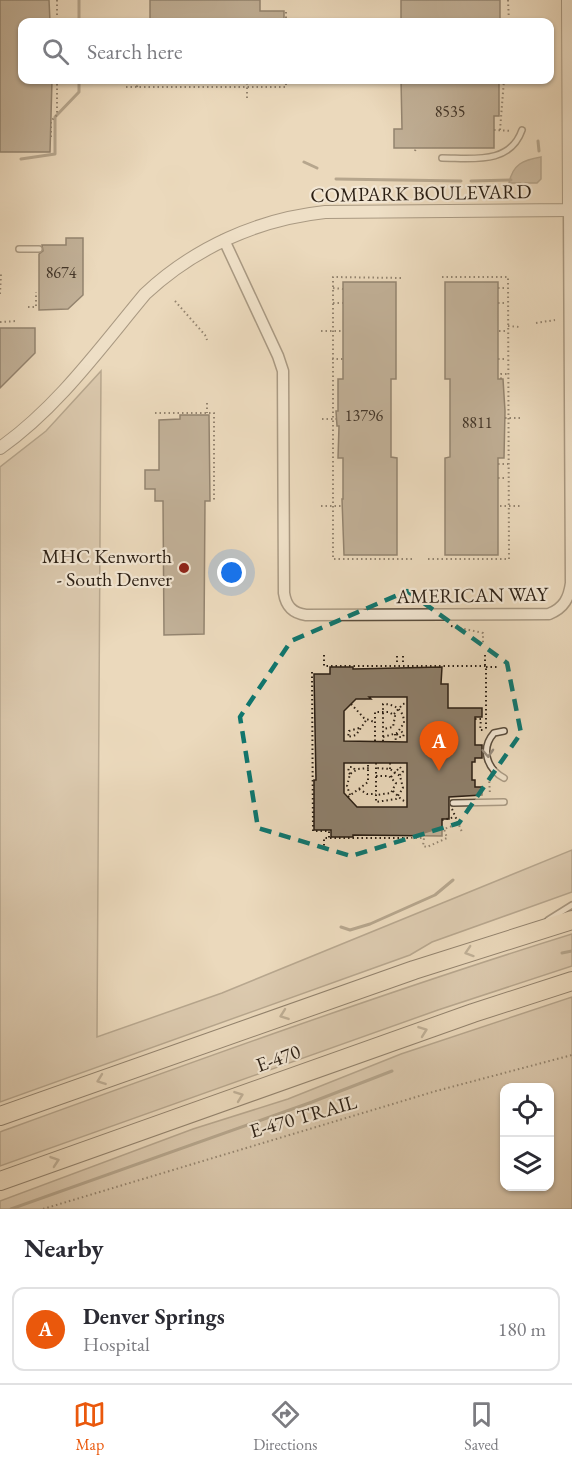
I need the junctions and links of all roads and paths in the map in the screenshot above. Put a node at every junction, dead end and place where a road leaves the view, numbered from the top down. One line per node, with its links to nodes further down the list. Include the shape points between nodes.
1 (57, 0): 5 (path)
2 (508, 0): 7 (path)
3 (568, 0): 21 (street)
4 (286, 12): 6 (path)
5 (57, 18)
6 (286, 18)
7 (509, 18)
8 (57, 84): 19 (path, via 57,115 51,121)
9 (286, 84): 13 (path)
10 (503, 84): 16 (path)
11 (126, 87): 12 (path)
12 (138, 87): 13 (path)
13 (247, 87): 14 (path)
14 (247, 98)
15 (494, 130): 16 (path)
16 (500, 130): 18 (path)
17 (522, 130): 20 (lane, via 497,157)
18 (513, 131)
19 (51, 137)
20 (442, 158)
21 (571, 210): 22 (street, COMPARK BOULEVARD, via 325,212 266,223); 22 (street, AMERICAN WAY, via 571,582 560,610 549,614 306,615 291,610 284,593 283,371)
22 (224, 240): 71 (street, COMPARK BOULEVARD, via 155,284 60,396)
23 (19, 249): 24 (lane)
24 (39, 249)
25 (2, 273): 33 (path)
26 (440, 277): 31 (path, via 508,277)
27 (401, 278): 28 (path, via 333,277)
28 (333, 288): 29 (path); 35 (path)
29 (343, 288)
30 (498, 288): 31 (path)
31 (508, 288): 38 (path)
32 (36, 292): 39 (path, via 36,307)
33 (0, 294)
34 (175, 301): 51 (path)
35 (333, 303): 36 (path); 47 (path)
36 (343, 303)
37 (498, 303): 38 (path)
38 (508, 303): 44 (path)
39 (28, 307)
40 (555, 320): 43 (path)
41 (16, 321): 42 (path)
42 (0, 322)
43 (536, 323)
44 (508, 326): 45 (path); 50 (path)
45 (519, 327)
46 (321, 331): 47 (path)
47 (333, 331): 48 (path); 53 (path)
48 (341, 331)
49 (500, 331): 50 (path)
50 (508, 331): 55 (path)
51 (207, 340)
52 (498, 358): 55 (path)
53 (332, 359): 54 (path); 61 (path)
54 (343, 359)
55 (508, 359): 56 (path)
56 (509, 374): 57 (path, via 501,374); 59 (path)
57 (501, 379)
58 (503, 401): 59 (path)
59 (509, 401): 65 (path)
60 (207, 403): 64 (path)
61 (332, 406): 62 (path); 68 (path)
62 (338, 406)
63 (155, 413): 64 (path)
64 (207, 413): 76 (path, via 214,413)
65 (507, 418): 66 (path); 70 (path)
66 (519, 418)
67 (322, 419): 68 (path)
68 (334, 419): 78 (path)
69 (503, 439): 70 (path)
70 (509, 439): 73 (path)
71 (0, 448)
72 (498, 464): 73 (path)
73 (509, 464): 75 (path)
74 (498, 478): 75 (path)
75 (508, 478): 81 (path)
76 (214, 500)
77 (321, 506): 78 (path)
78 (333, 506): 79 (path); 84 (path, via 333,560)
79 (342, 506)
80 (500, 506): 81 (path)
81 (508, 506): 82 (path); 83 (path, via 508,560)
82 (520, 506)
83 (428, 559)
84 (414, 560)
85 (451, 626): 86 (path, via 483,633)
86 (483, 643)
87 (324, 655): 91 (path, via 324,666)
88 (485, 655): 93 (path)
89 (396, 656): 91 (path)
90 (403, 656): 92 (path)
91 (397, 666): 92 (path)
92 (403, 666): 93 (path)
93 (485, 666): 94 (path); 107 (path)
94 (497, 667)
95 (312, 672): 143 (path, via 312,831 329,831)
96 (407, 703): 98 (path)
97 (351, 704): 101 (path)
98 (399, 709): 99 (path, via 382,704); 100 (path); 106 (path, via 404,720)
99 (383, 712): 100 (path); 103 (path, via 375,712); 104 (path)
100 (394, 715): 104 (path, via 393,726)
101 (367, 719): 103 (path); 105 (path)
102 (475, 719): 107 (path, via 480,719 480,730)
103 (375, 725): 104 (path); 112 (path)
104 (383, 727): 111 (path)
105 (359, 728)
106 (400, 730): 109 (path); 109 (path, via 403,737)
107 (486, 730): 110 (path)
108 (504, 731): 129 (lane, one-way to 129, via 494,733 486,750 491,767)
109 (396, 734): 111 (path); 114 (path)
110 (483, 736)
111 (383, 737): 113 (path)
112 (375, 741)
113 (383, 742)
114 (396, 742)
115 (368, 763): 118 (path)
116 (376, 763): 119 (path)
117 (390, 763): 120 (path)
118 (369, 768): 121 (path); 127 (path)
119 (376, 768): 120 (path); 126 (path)
120 (390, 769): 122 (path)
121 (355, 770): 124 (path); 124 (path, via 349,767)
122 (395, 771): 125 (path); 125 (path, via 401,767); 128 (path)
123 (487, 772): 134 (path)
124 (350, 774): 130 (path, via 349,796)
125 (400, 775): 133 (path, via 403,788)
126 (376, 776): 127 (path); 128 (path); 132 (path)
127 (369, 777): 130 (path)
128 (391, 777): 131 (path, via 396,783)
129 (504, 778)
130 (359, 789): 132 (path)
131 (393, 791): 132 (path); 133 (path)
132 (376, 794): 133 (path, via 376,802)
133 (398, 797): 135 (path)
134 (490, 797)
135 (407, 802)
136 (504, 802): 137 (lane)
137 (453, 803)
138 (460, 809): 139 (path, via 451,809)
139 (455, 818): 140 (path); 141 (path)
140 (442, 820)
141 (458, 824): 142 (path); 143 (path, via 444,829 447,838 425,847 424,838)
142 (462, 832)
143 (329, 838): 144 (path, via 324,838)
144 (324, 850)
145 (572, 905): 147 (lane)
146 (572, 920): 147 (highway, E-470)
147 (525, 934): 150 (highway, E-470, one-way to 150)
148 (572, 981): 151 (highway, E-470, one-way to 148)
149 (572, 1054): 152 (path, E-470 TRAIL)
150 (0, 1116)
151 (0, 1181)
152 (43, 1209)

